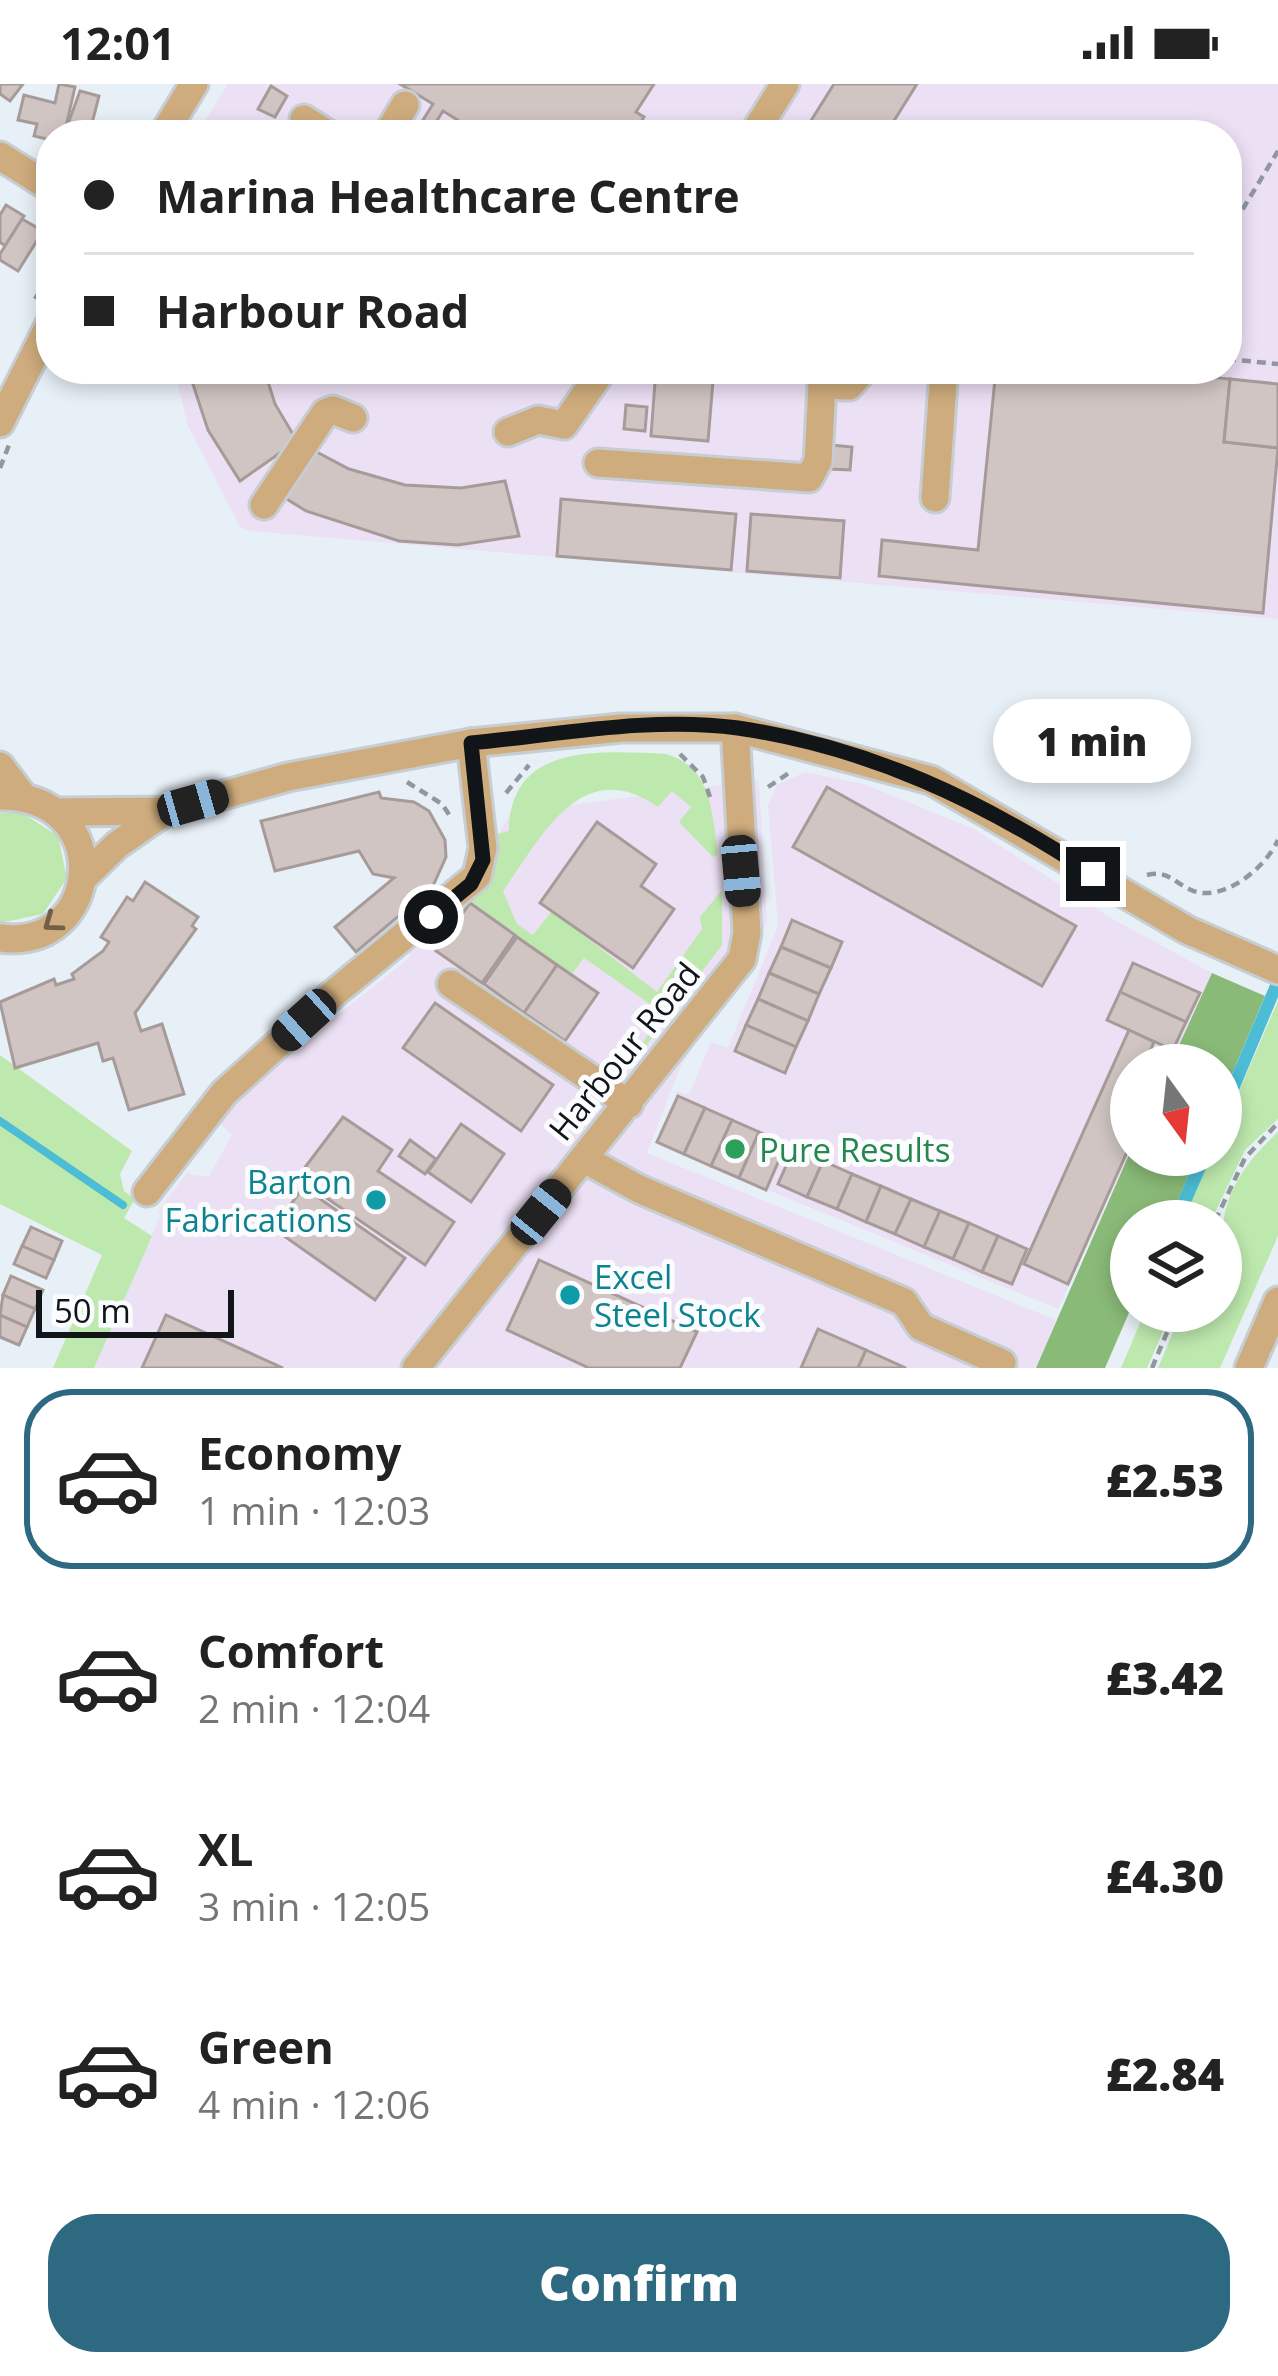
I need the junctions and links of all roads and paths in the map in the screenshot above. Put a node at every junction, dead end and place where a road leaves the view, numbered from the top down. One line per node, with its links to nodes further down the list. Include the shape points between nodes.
1 (194, 84): 4 (street)
2 (785, 84): 6 (street)
3 (405, 105): 5 (street)
4 (172, 120)
5 (396, 120)
6 (762, 120)
7 (1278, 151): 10 (path)
8 (0, 156): 9 (street)
9 (36, 179)
10 (1242, 210)
11 (36, 352): 18 (street)
12 (1242, 360): 13 (path)
13 (1278, 364)
14 (593, 384): 19 (street, via 564,425 538,420)
15 (851, 384): 20 (street, via 822,385 818,461 809,478)
16 (943, 384): 21 (street)
17 (353, 418): 22 (street, via 323,415)
18 (0, 423)
19 (508, 431)
20 (598, 463)
21 (935, 498)
22 (264, 505)
23 (735, 728): 24 (street, via 621,728); 31 (street, Harbour Road); 37 (street, via 931,780)
24 (471, 743): 32 (street, via 288,777); 34 (street)
25 (676, 751): 31 (path, via 703,777 711,800)
26 (540, 758): 34 (path, via 509,783 502,821)
27 (0, 766): 30 (street)
28 (797, 769): 31 (path, via 757,801)
29 (395, 779): 34 (path, via 420,786 458,827)
30 (11, 796): 33 (street)
31 (736, 800): 41 (street, Harbour Road, via 742,959)
32 (166, 811): 33 (street); 36 (street)
33 (59, 812): 36 (street, via 83,854)
34 (481, 825): 44 (street, via 483,860 471,884 300,1012 211,1107)
35 (1278, 840): 37 (path, via 1255,872 1225,886 1199,892 1154,873)
36 (83, 878): 38 (street, one-way to 38, via 66,915 32,937)
37 (1135, 911): 39 (street)
38 (4, 941)
39 (1278, 970)
40 (451, 984): 41 (street)
41 (628, 1104): 43 (street, Harbour Road)
42 (1278, 1123): 45 (path, via 1245,1158)
43 (584, 1159): 48 (street, via 904,1302 921,1327); 49 (street, Harbour Road)
44 (147, 1192)
45 (1225, 1200)
46 (1278, 1301): 51 (street)
47 (1167, 1332): 50 (path)
48 (1002, 1363)
49 (416, 1368)
50 (1152, 1368)
51 (1250, 1368)

